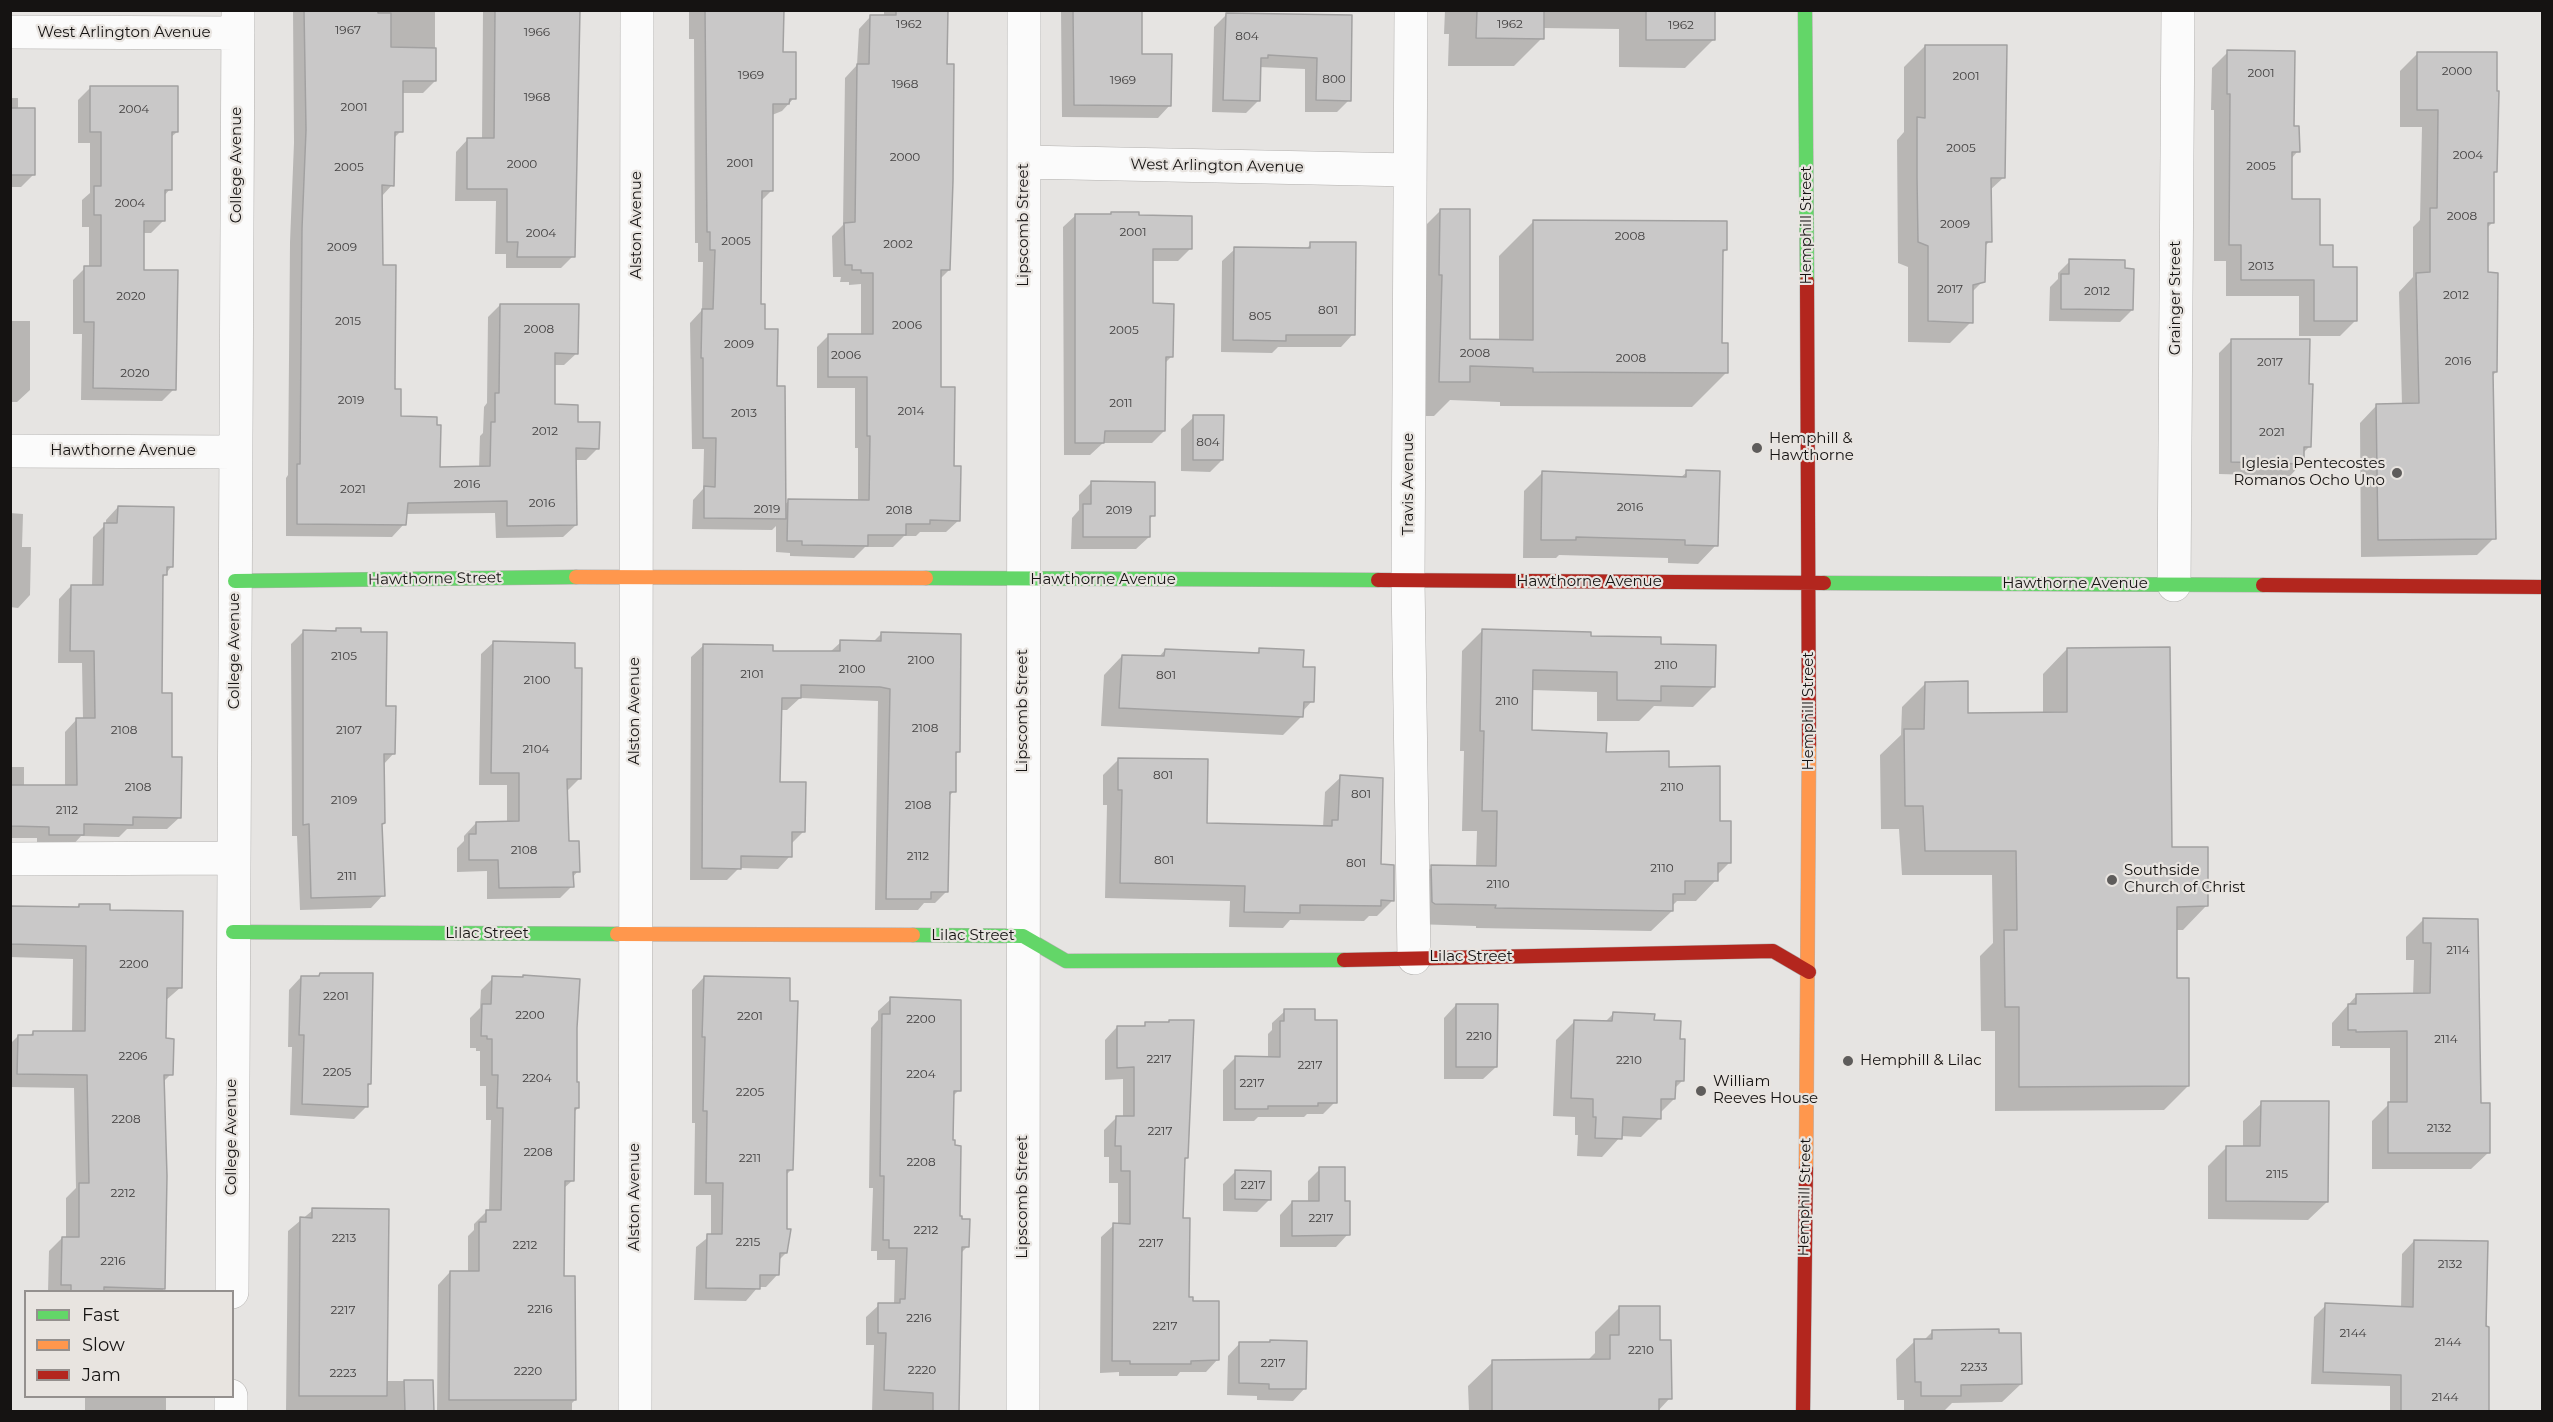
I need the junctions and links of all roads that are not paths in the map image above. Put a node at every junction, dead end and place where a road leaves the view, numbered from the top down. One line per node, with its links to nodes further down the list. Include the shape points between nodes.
1 (637, 10): 12 (street, Alston Avenue)
2 (1024, 10): 8 (street, Lipscomb Street)
3 (1411, 10): 9 (street, Travis Avenue)
4 (1805, 10): 16 (street, Hemphill Street)
5 (2178, 10): 17 (street, Grainger Street)
6 (238, 22): 7 (street, West Arlington Avenue); 11 (street, College Avenue)
7 (10, 32)
8 (1024, 162): 9 (street, West Arlington Avenue); 13 (street, Lipscomb Street)
9 (1410, 170): 15 (street, Travis Avenue)
10 (10, 451): 11 (street, Hawthorne Avenue)
11 (236, 452): 14 (street, College Avenue)
12 (635, 576): 13 (street, Hawthorne Avenue); 14 (street, Hawthorne Street); 22 (street, Alston Avenue)
13 (1023, 580): 15 (street, Hawthorne Avenue); 23 (street, Lipscomb Street)
14 (235, 581): 19 (street, College Avenue)
15 (1408, 581): 16 (street, Hawthorne Avenue); 24 (street, Travis Avenue)
16 (1809, 583): 17 (street, Hawthorne Avenue); 25 (street, Hemphill Street)
17 (2174, 585): 18 (street, Hawthorne Avenue)
18 (2542, 587)
19 (234, 858): 20 (street); 21 (street, College Avenue)
20 (10, 859)
21 (233, 932): 22 (street, Lilac Street); 26 (street, College Avenue)
22 (635, 934): 23 (street, Lilac Street); 27 (street, Alston Avenue)
23 (1023, 936): 24 (street, Lilac Street, via 1066,961); 28 (street, Lipscomb Street)
24 (1414, 957): 25 (street, Lilac Street, via 1773,951)
25 (1809, 972): 29 (street, Hemphill Street)
26 (232, 1290)
27 (635, 1412)
28 (1023, 1412)
29 (1803, 1412)

